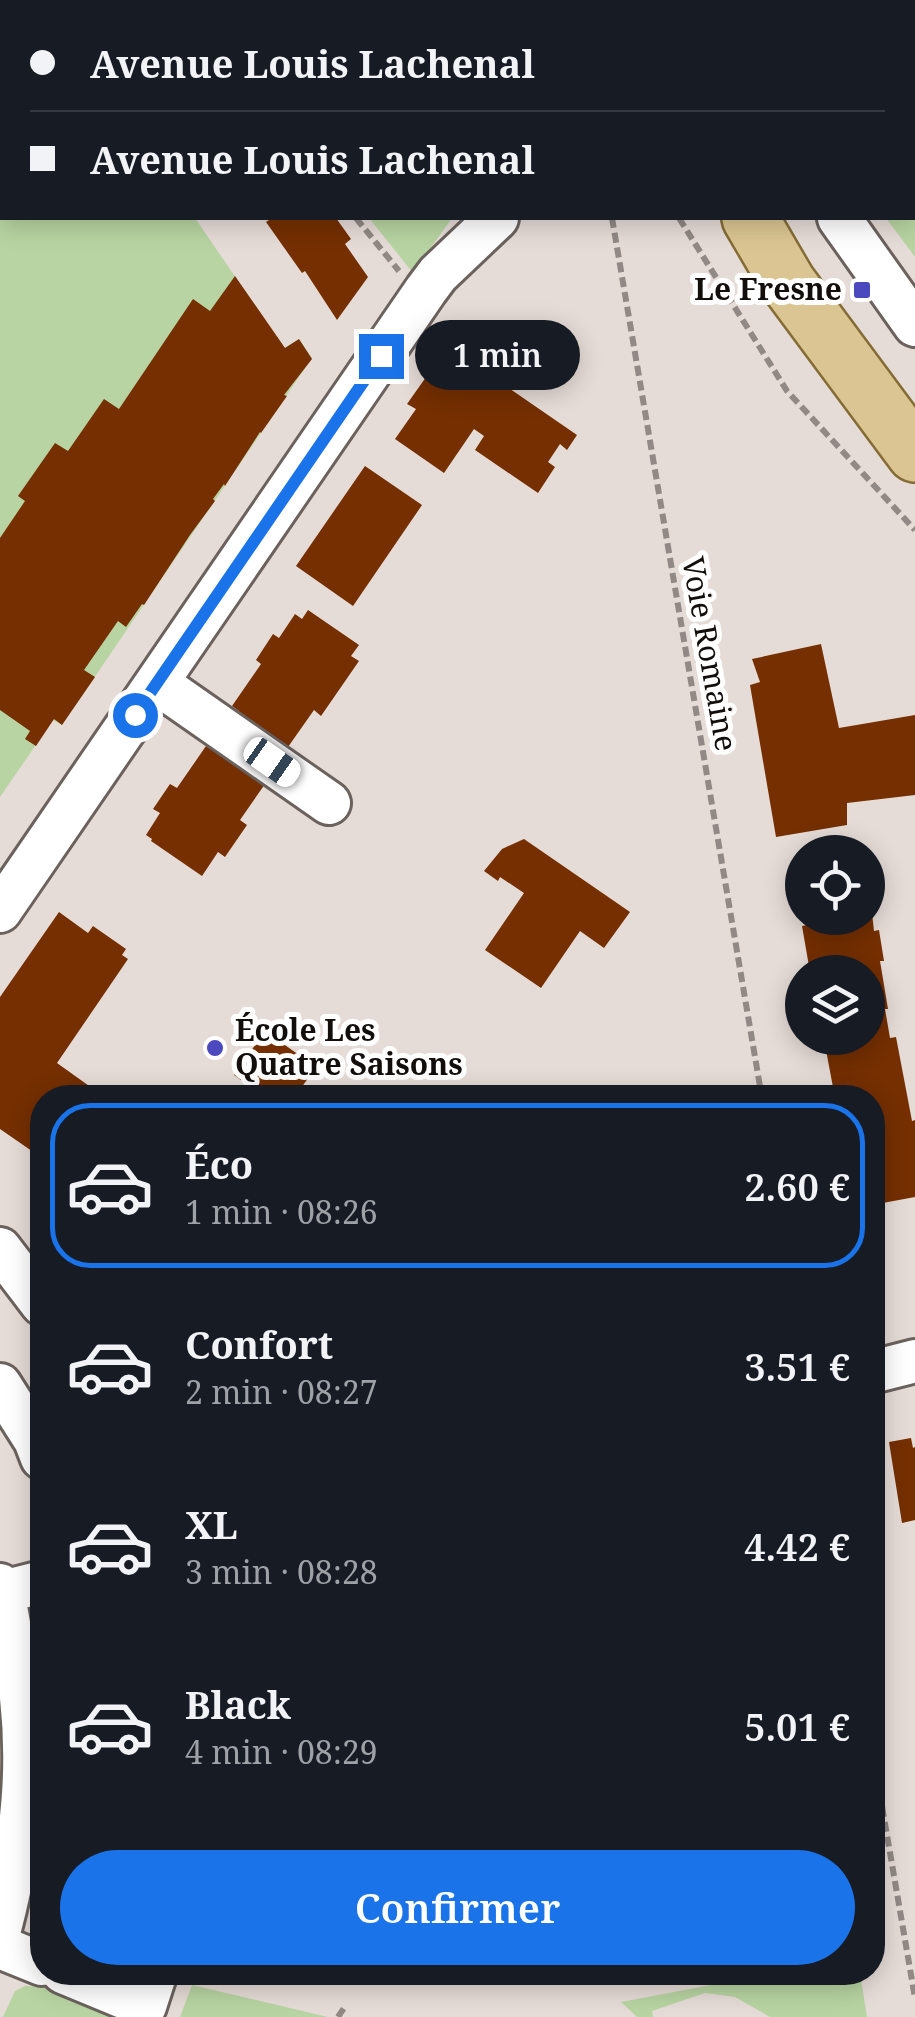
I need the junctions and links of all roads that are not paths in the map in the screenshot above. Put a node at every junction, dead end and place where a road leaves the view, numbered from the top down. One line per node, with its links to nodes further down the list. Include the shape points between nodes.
1 (465, 220): 5 (street)
2 (496, 220): 5 (street)
3 (752, 220): 7 (main road, via 788,283)
4 (840, 220): 6 (street)
5 (438, 274): 8 (street)
6 (915, 325)
7 (915, 454)
8 (157, 682): 9 (street); 10 (street)
9 (328, 802)
10 (0, 912)
11 (0, 1248): 12 (street)
12 (30, 1288)
13 (915, 1361): 14 (street)
14 (885, 1369)
15 (0, 1386): 16 (street)
16 (30, 1432)
17 (15, 1586): 18 (street)
18 (30, 1679)
19 (30, 1712): 20 (street, via 23,1819)
20 (0, 1929)
21 (0, 1947): 22 (street)
22 (30, 1959)
23 (94, 1985): 24 (street, via 144,2006)
24 (151, 1985)

